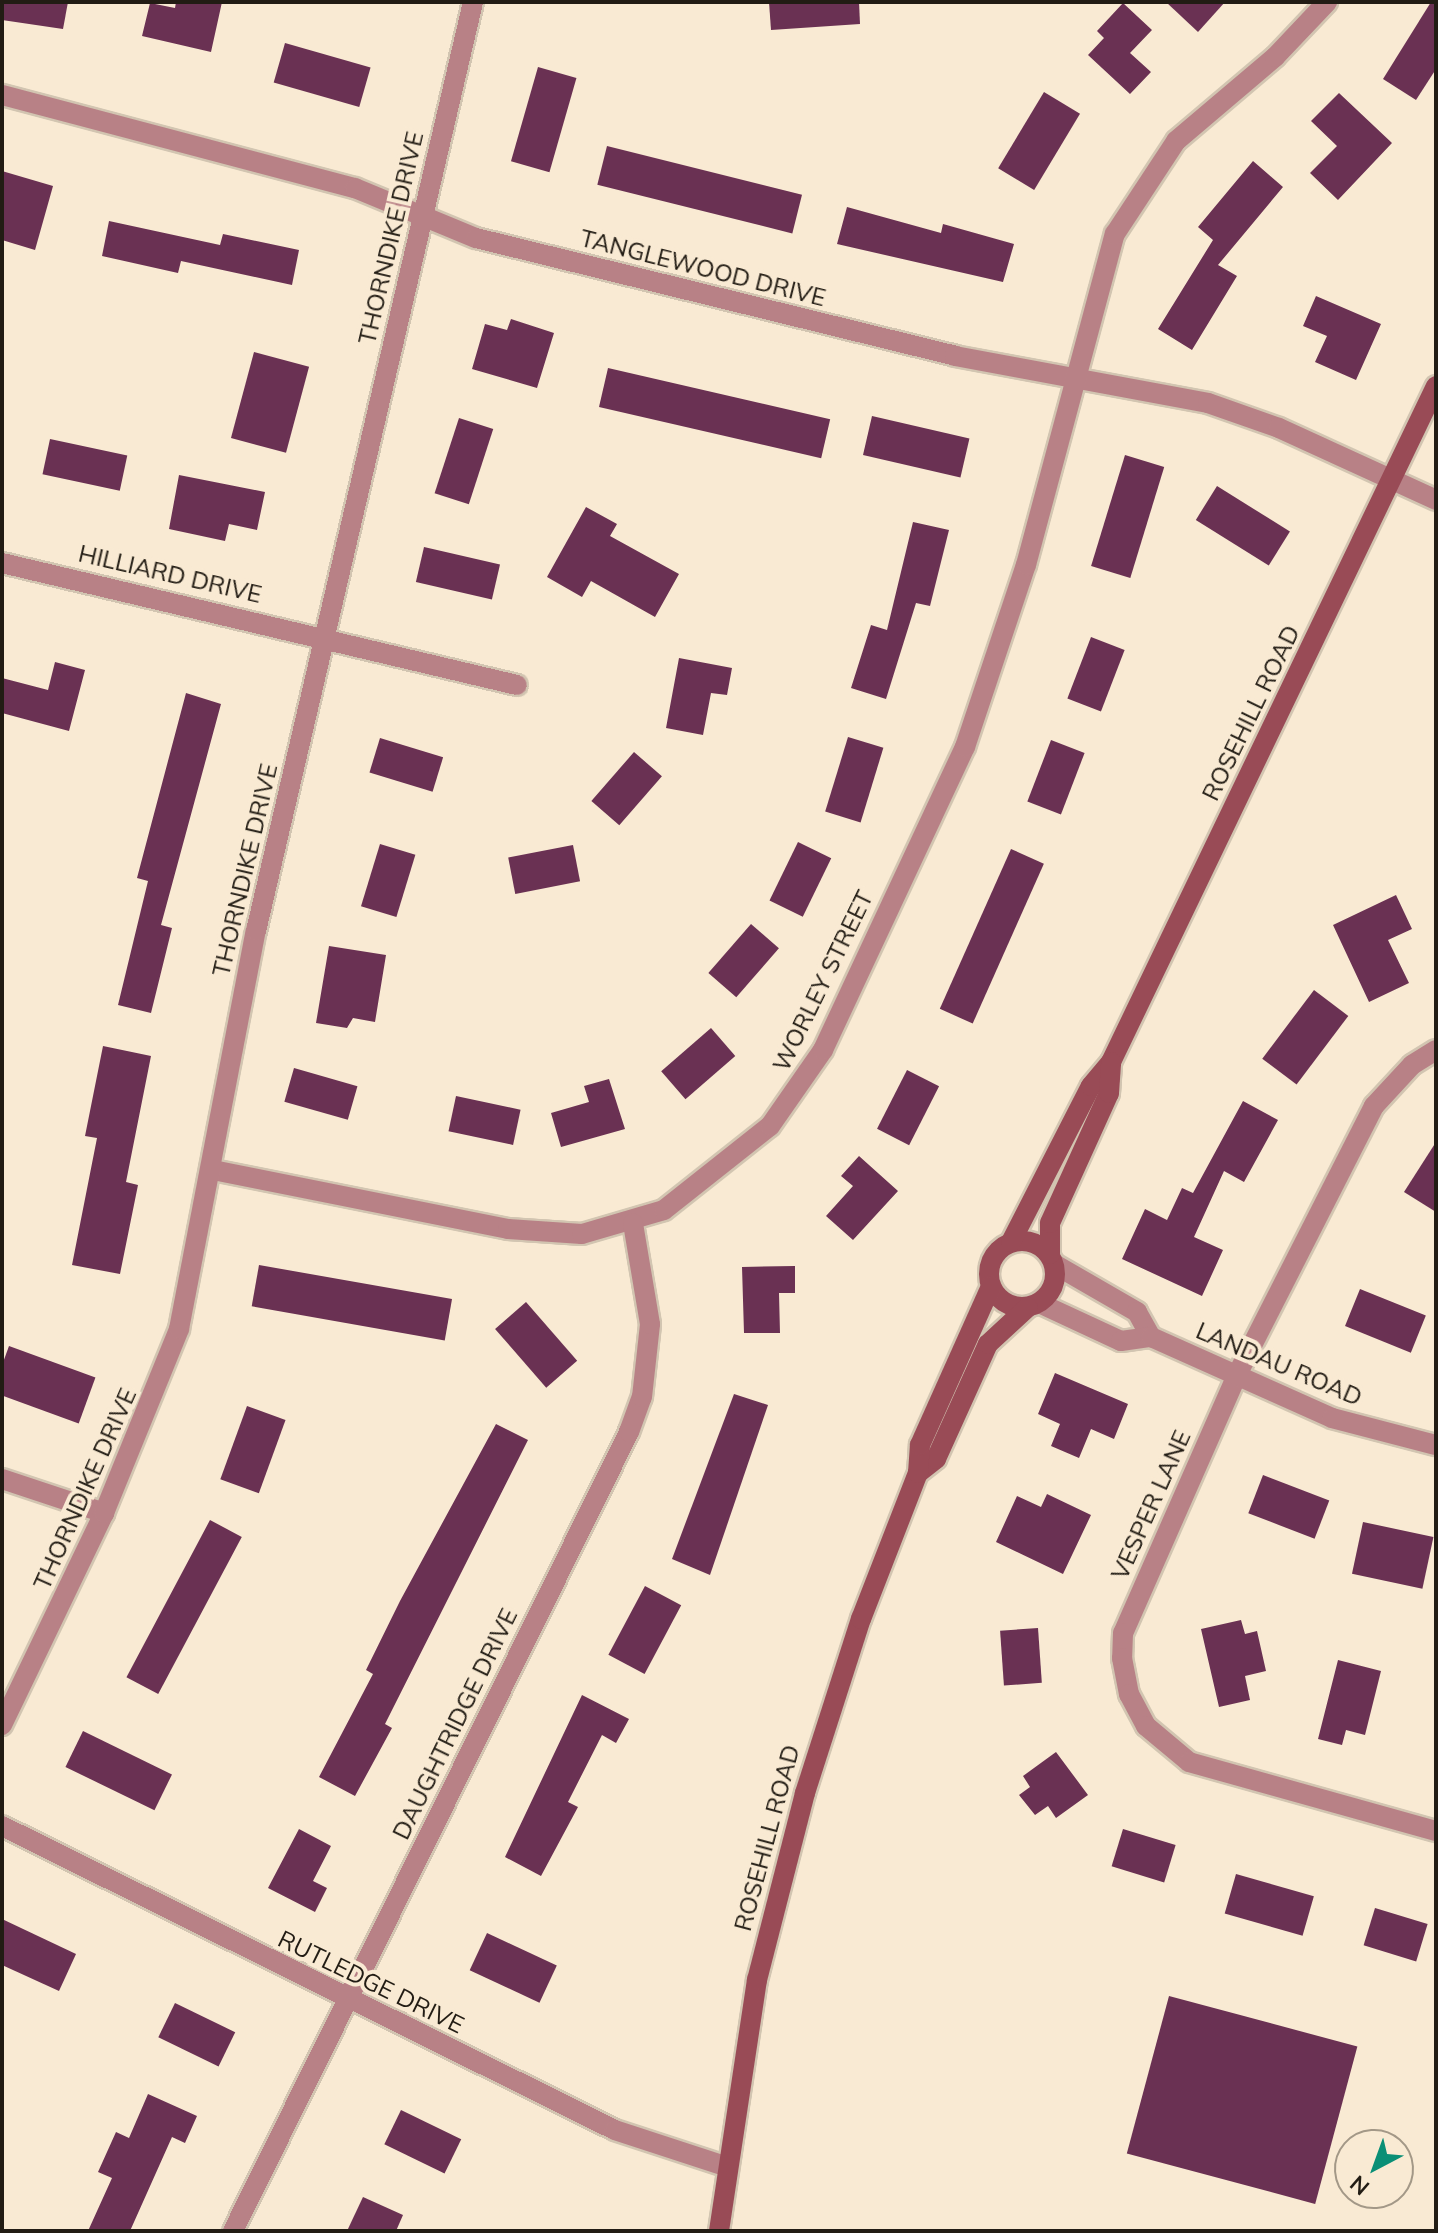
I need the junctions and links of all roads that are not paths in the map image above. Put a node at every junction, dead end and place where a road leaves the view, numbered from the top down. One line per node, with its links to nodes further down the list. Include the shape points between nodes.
1 (473, 2): 4 (street, THORNDIKE DRIVE)
2 (1327, 2): 5 (street, via 1275,57 1215,102 1143,185 1115,234)
3 (2, 95): 4 (street, TANGLEWOOD DRIVE, via 355,188)
4 (422, 215): 5 (street, TANGLEWOOD DRIVE, via 476,238); 10 (street, THORNDIKE DRIVE)
5 (1072, 380): 7 (street, TANGLEWOOD DRIVE, via 1208,403); 15 (street, WORLEY STREET, via 1026,565 965,747 823,1050 770,1126 696,1190)
6 (1436, 386): 7 (main road, ROSEHILL ROAD)
7 (1392, 480): 8 (street, TANGLEWOOD DRIVE); 13 (main road, ROSEHILL ROAD)
8 (1436, 500)
9 (2, 563): 10 (street, HILLIARD DRIVE)
10 (326, 636): 11 (street, HILLIARD DRIVE); 14 (street, THORNDIKE DRIVE, via 241,1002)
11 (517, 685)
12 (1436, 1050): 21 (street, VESPER LANE, via 1412,1065 1374,1106)
13 (1111, 1062): 16 (main road, ROSEHILL ROAD, via 1091,1086); 17 (main road, ROSEHILL ROAD, via 1109,1093 1050,1223)
14 (213, 1170): 15 (street, WORLEY STREET, via 545,1234); 25 (street, THORNDIKE DRIVE, via 179,1329)
15 (633, 1223): 29 (street, DAUGHTRIDGE DRIVE, via 650,1324 642,1397)
16 (1011, 1242): 17 (main road, via 1032,1241); 18 (main road, via 994,1255)
17 (1052, 1259): 19 (main road, via 1053,1286); 20 (street, LANDAU ROAD, via 1137,1312)
18 (991, 1286): 19 (main road, via 1006,1303); 23 (main road, ROSEHILL ROAD, via 920,1445)
19 (1034, 1305): 20 (street, LANDAU ROAD, via 1121,1341); 23 (main road, ROSEHILL ROAD, via 988,1344 936,1459)
20 (1151, 1337): 21 (street, LANDAU ROAD)
21 (1237, 1375): 22 (street, LANDAU ROAD, via 1332,1418); 28 (street, VESPER LANE, via 1123,1633 1129,1694 1146,1726 1189,1762)
22 (1436, 1445)
23 (918, 1473): 30 (main road, ROSEHILL ROAD, via 851,1647 793,1836 757,1980)
24 (2, 1479): 25 (street)
25 (104, 1513): 26 (street, THORNDIKE DRIVE)
26 (2, 1725)
27 (2, 1826): 29 (street, RUTLEDGE DRIVE)
28 (1436, 1831)
29 (348, 1999): 30 (street, RUTLEDGE DRIVE, via 615,2130); 31 (street, DAUGHTRIDGE DRIVE)
30 (725, 2166): 32 (main road, ROSEHILL ROAD)
31 (233, 2231)
32 (719, 2231)

